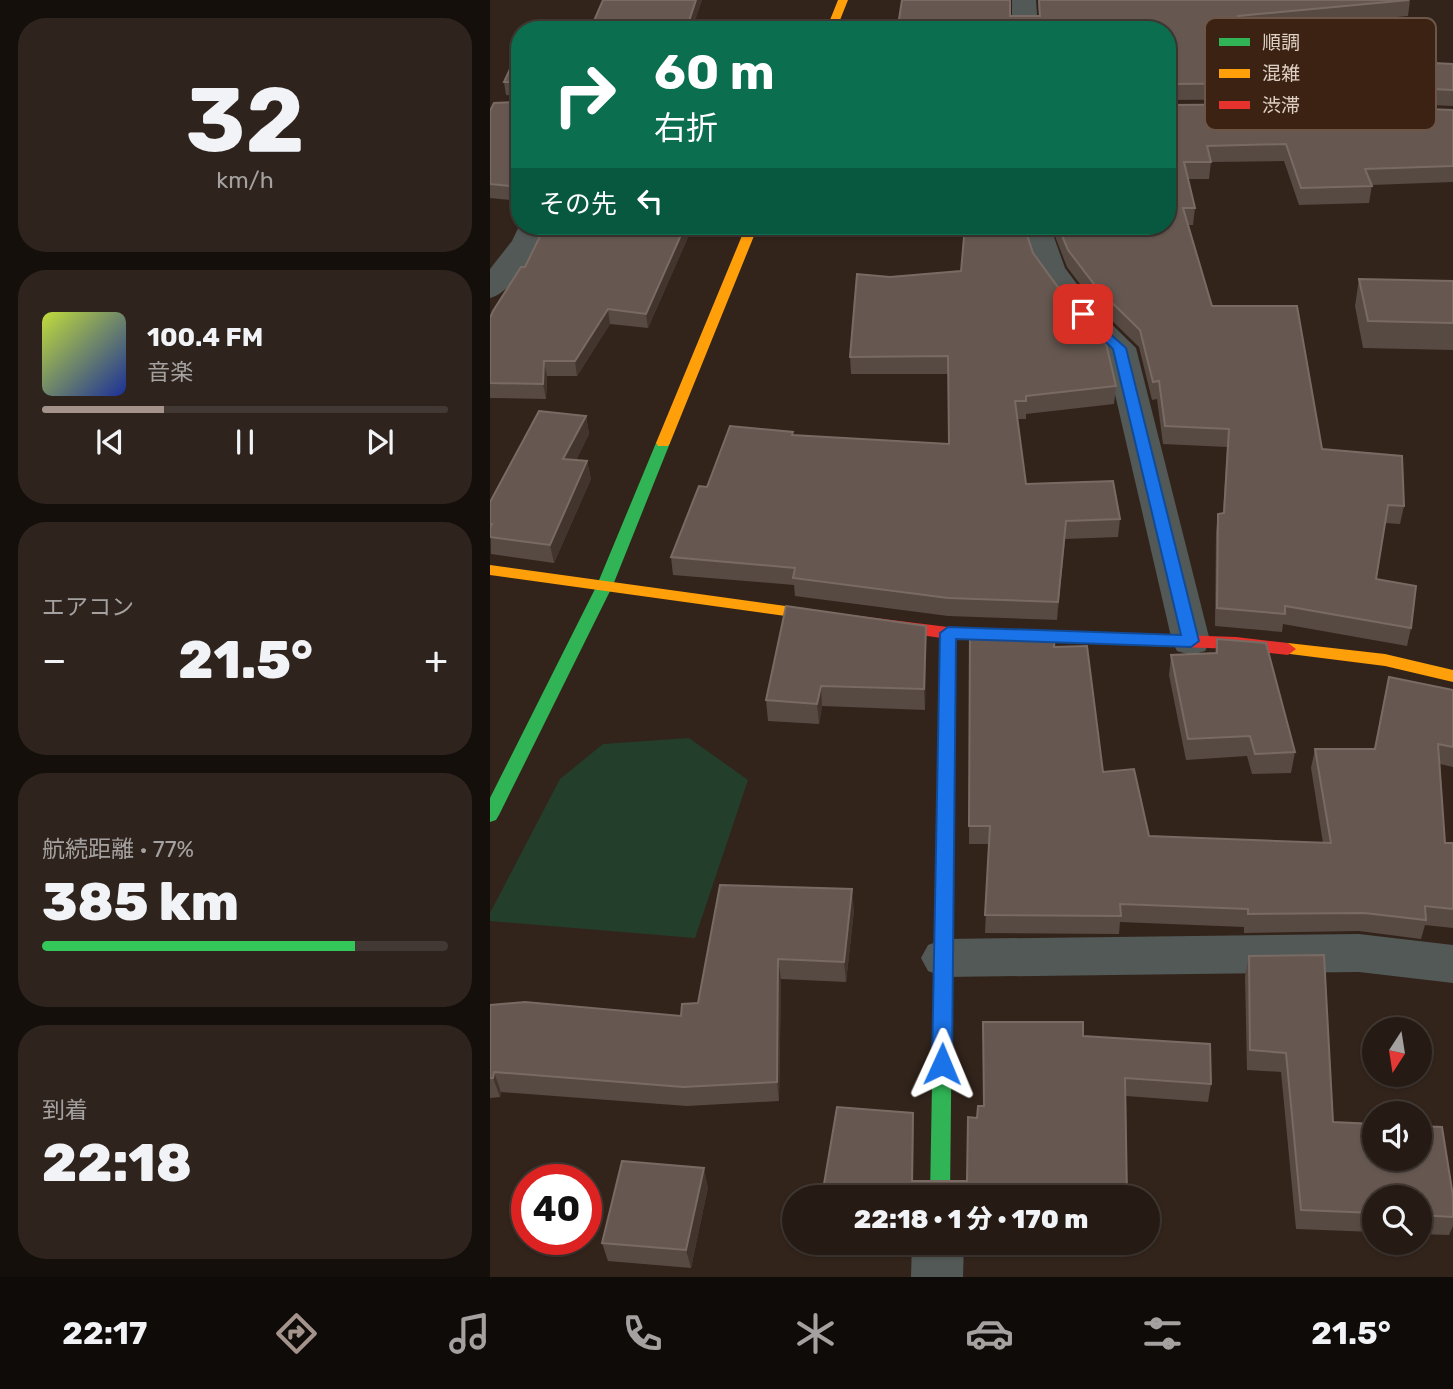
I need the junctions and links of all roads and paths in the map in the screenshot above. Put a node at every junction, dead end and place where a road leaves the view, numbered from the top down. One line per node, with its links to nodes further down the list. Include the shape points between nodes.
1 (843, 0): 3 (street)
2 (1024, 0): 4 (street)
3 (835, 21)
4 (1025, 21)
5 (529, 235): 8 (street)
6 (747, 235): 10 (street)
7 (1038, 235): 12 (street, via 1050,269 1083,314 1119,348)
8 (490, 289)
9 (490, 570): 10 (street)
10 (605, 585): 11 (street); 14 (street)
11 (948, 633): 12 (street); 15 (street)
12 (1191, 641): 13 (street, via 1385,660)
13 (1453, 676)
14 (490, 815)
15 (944, 958): 16 (street, via 1359,953); 17 (street)
16 (1453, 964)
17 (940, 1185)
18 (938, 1255): 19 (street)
19 (937, 1277)

